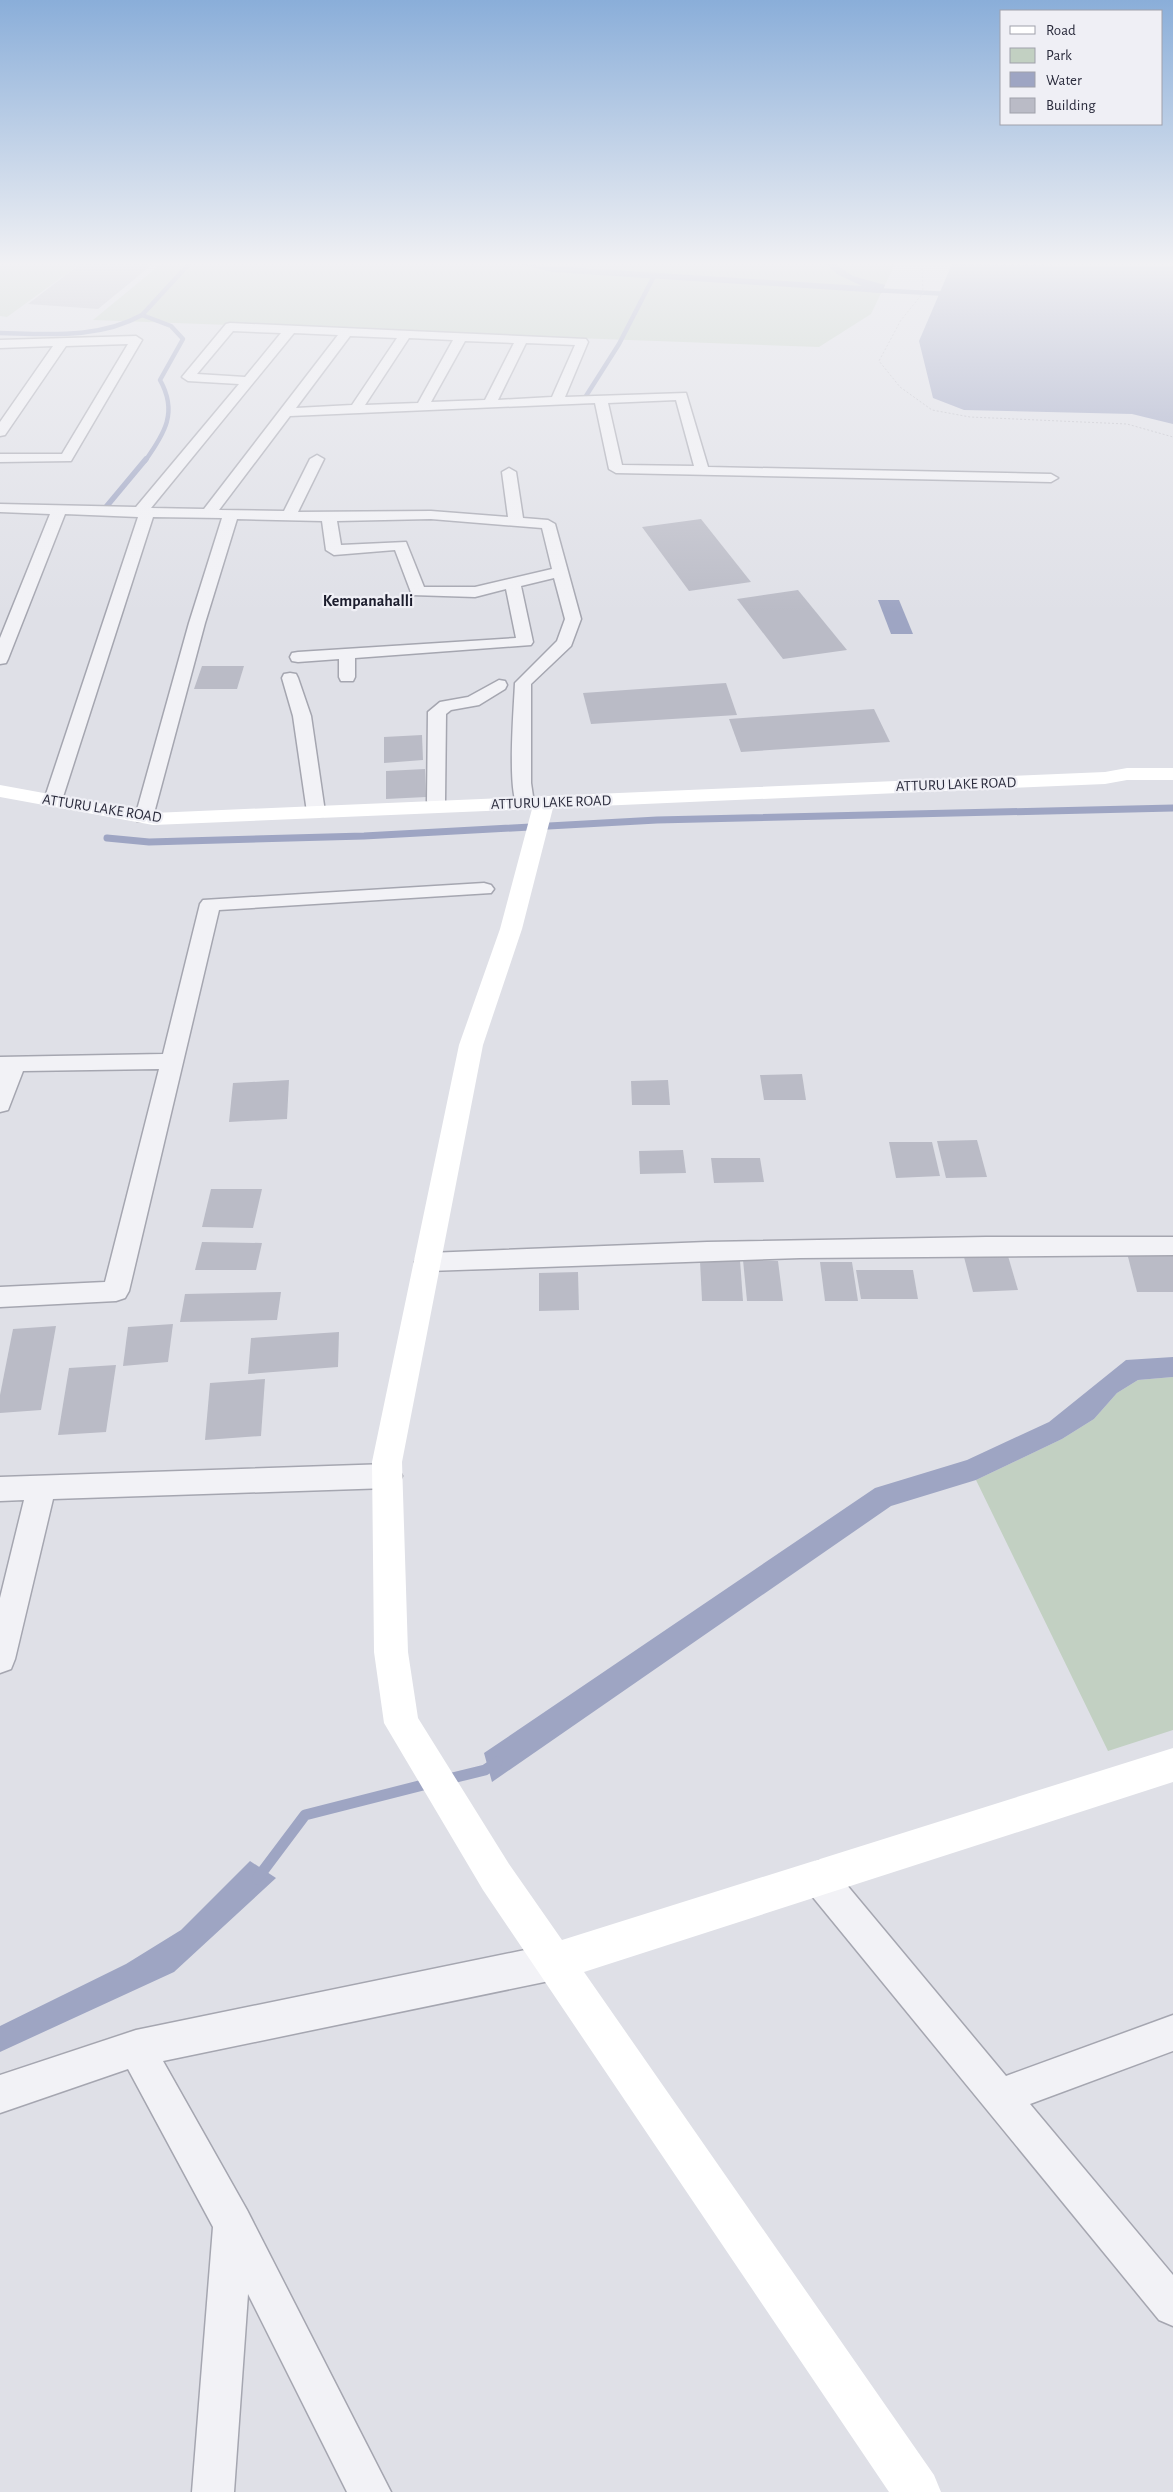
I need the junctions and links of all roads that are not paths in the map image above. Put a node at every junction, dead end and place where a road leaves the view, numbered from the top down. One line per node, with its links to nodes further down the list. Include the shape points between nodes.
1 (36, 380): 16 (street)
2 (112, 380): 17 (street, via 66,458)
3 (237, 380): 9 (street)
4 (310, 380): 15 (street)
5 (375, 380): 14 (street)
6 (437, 380): 13 (street)
7 (501, 380): 12 (street)
8 (566, 380): 11 (street)
9 (248, 381): 24 (street)
10 (601, 399): 11 (street); 19 (street, via 616,469); 19 (street, via 681,396)
11 (557, 401): 12 (street)
12 (489, 404): 13 (street)
13 (422, 407): 14 (street)
14 (356, 409): 15 (street)
15 (286, 412): 25 (street)
16 (0, 432)
17 (0, 458)
18 (317, 459): 27 (street)
19 (702, 471): 21 (street)
20 (509, 472): 29 (street)
21 (1051, 478)
22 (0, 508): 23 (street)
23 (59, 510): 24 (street); 33 (street)
24 (143, 513): 25 (street); 46 (street)
25 (208, 514): 26 (street)
26 (230, 514): 27 (street); 50 (street)
27 (289, 515): 28 (street)
28 (329, 517): 29 (street, via 432,516); 31 (street, via 334,550 402,545 418,592 475,592)
29 (516, 522): 30 (street, via 548,524)
30 (560, 572): 31 (street); 35 (street, via 573,619)
31 (513, 583): 34 (street)
32 (0, 614): 33 (street)
33 (18, 614): 38 (street)
34 (525, 642): 35 (street); 36 (street)
35 (565, 643): 48 (street, via 523,683 522,783)
36 (347, 654): 37 (street); 39 (street)
37 (298, 657)
38 (0, 659)
39 (347, 677)
40 (290, 678): 49 (street, via 302,716)
41 (499, 685): 47 (street, via 473,700 446,706 437,712)
42 (1173, 774): 43 (street, ATTURU LAKE ROAD, via 1127,774)
43 (1105, 778): 44 (street, ATTURU LAKE ROAD, via 1134,786); 48 (street, ATTURU LAKE ROAD)
44 (1173, 787)
45 (0, 791): 46 (street, ATTURU LAKE ROAD)
46 (53, 800): 50 (street, ATTURU LAKE ROAD)
47 (436, 801)
48 (534, 802): 49 (street, ATTURU LAKE ROAD); 56 (street, via 511,929 471,1045)
49 (316, 812): 50 (street, ATTURU LAKE ROAD)
50 (144, 817)
51 (484, 889): 52 (street, via 210,904)
52 (172, 1061): 53 (street); 57 (street, via 116,1291)
53 (8, 1064): 54 (street)
54 (0, 1104)
55 (1173, 1246): 56 (street, via 672,1251)
56 (428, 1262): 58 (street, via 387,1462)
57 (0, 1298)
58 (388, 1476): 59 (street); 64 (street, via 391,1652 401,1724 496,1877)
59 (42, 1488): 60 (street); 61 (street)
60 (0, 1489)
61 (0, 1659)
62 (1173, 1765): 63 (street)
63 (819, 1878): 64 (street); 68 (street)
64 (554, 1962): 66 (street); 73 (street)
65 (1173, 2033): 68 (street)
66 (136, 2048): 67 (street); 69 (street)
67 (0, 2094)
68 (1001, 2096): 70 (street)
69 (233, 2224): 71 (street); 72 (street)
70 (1172, 2304)
71 (213, 2492)
72 (370, 2492)
73 (917, 2492)

